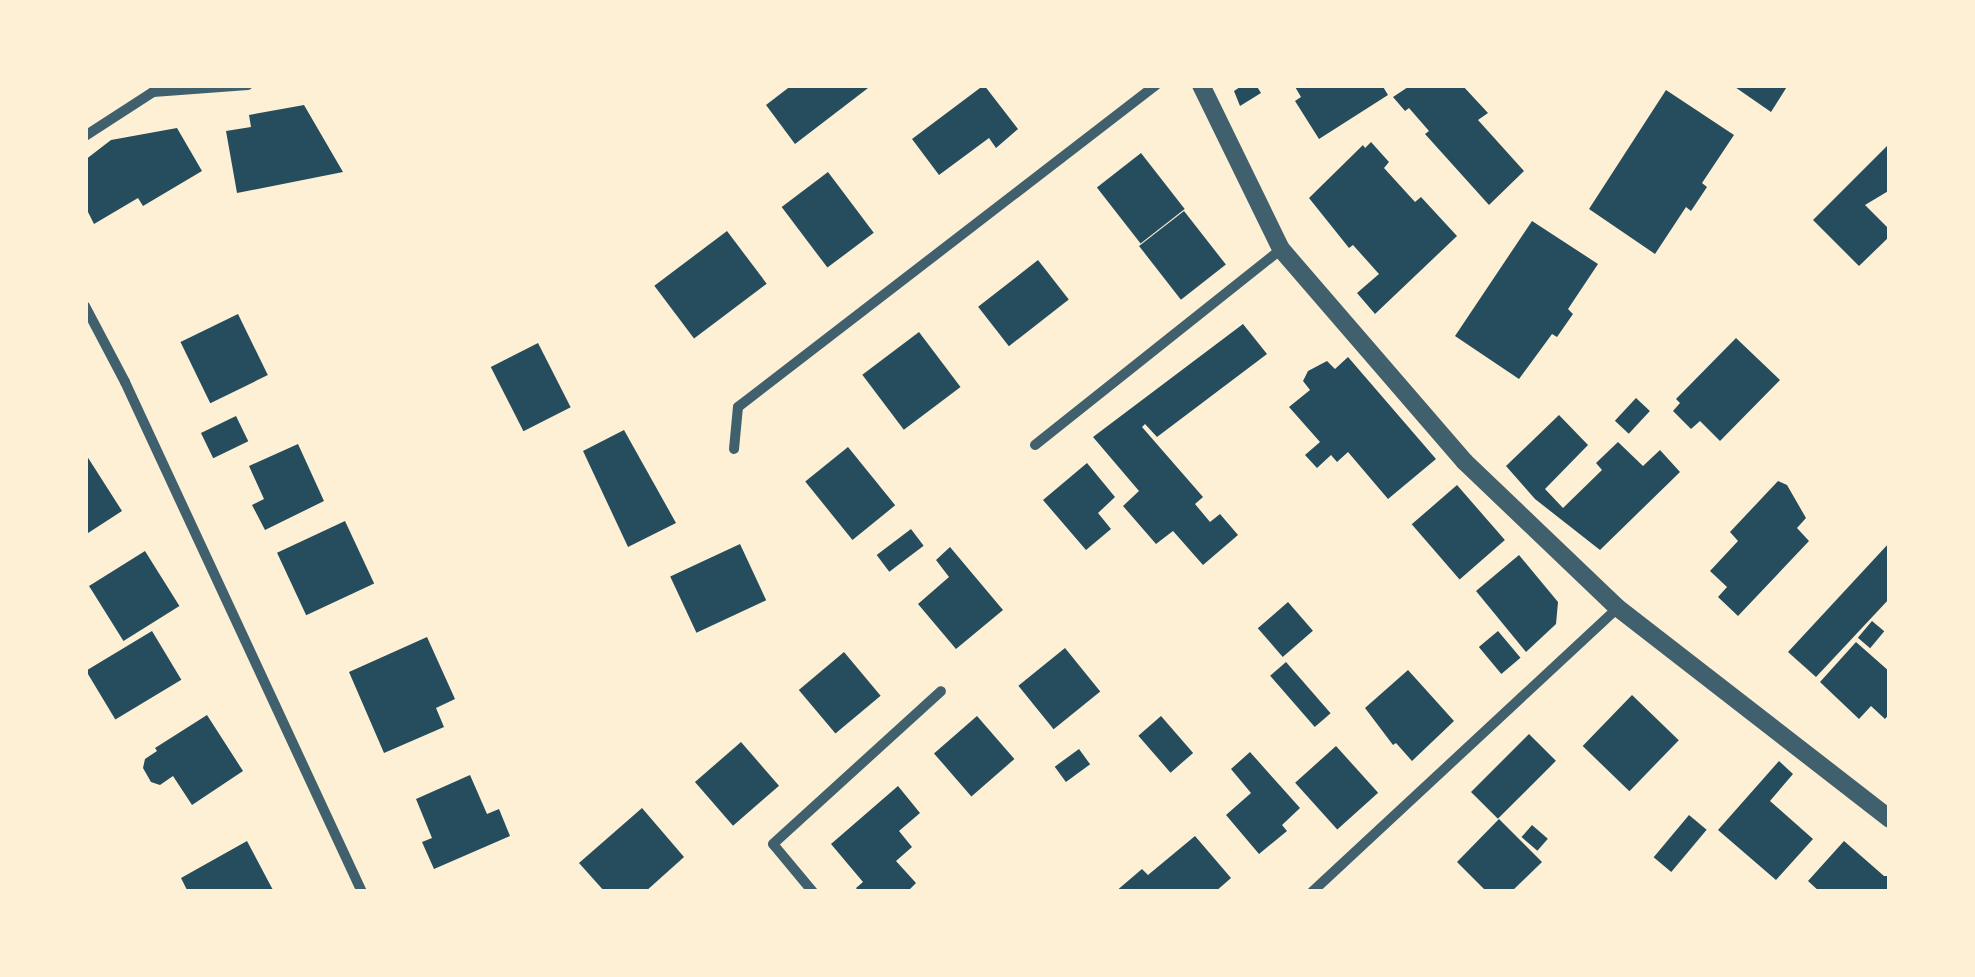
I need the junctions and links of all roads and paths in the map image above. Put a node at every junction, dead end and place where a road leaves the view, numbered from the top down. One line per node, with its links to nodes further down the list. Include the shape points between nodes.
1 (248, 85): 4 (street)
2 (1156, 85): 9 (street, via 738,407)
3 (1201, 85): 6 (street)
4 (149, 88): 5 (street)
5 (85, 136)
6 (1281, 250): 8 (street); 10 (street, via 1465,462)
7 (85, 306): 13 (street)
8 (1035, 445)
9 (734, 449)
10 (1618, 608): 12 (street); 15 (street)
11 (941, 691): 14 (street, via 773,844)
12 (1890, 819)
13 (362, 892)
14 (813, 892)
15 (1312, 892)

